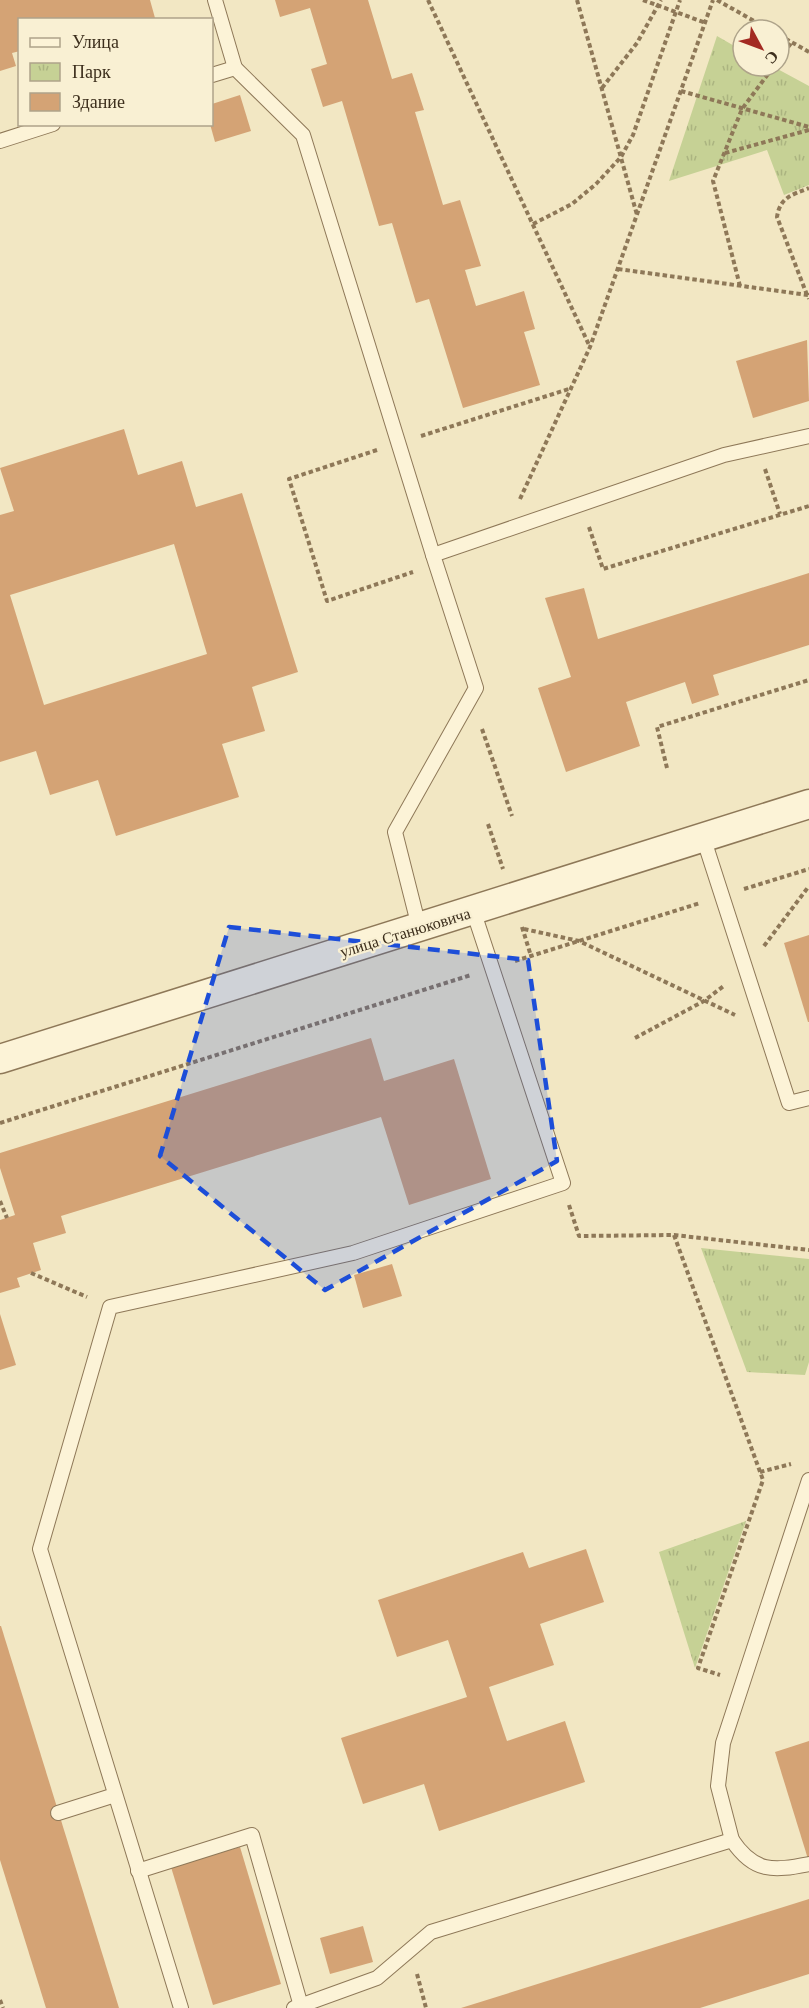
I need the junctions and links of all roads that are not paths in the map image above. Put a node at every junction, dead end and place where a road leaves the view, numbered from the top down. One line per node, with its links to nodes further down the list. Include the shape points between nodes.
1 (215, 0): 2 (lane)
2 (235, 68): 3 (lane); 7 (lane, via 303,135)
3 (213, 75)
4 (47, 126): 5 (lane)
5 (0, 141)
6 (809, 436): 7 (lane, via 757,446)
7 (433, 555): 11 (lane, via 476,688 395,832)
8 (809, 804): 9 (street, улица Станюковича)
9 (703, 837): 10 (street, улица Станюковича); 13 (lane, via 789,1103)
10 (473, 910): 11 (street, улица Станюковича); 15 (lane, via 563,1183 353,1253 110,1307 40,1549)
11 (419, 927): 12 (street, улица Станюковича)
12 (0, 1059)
13 (809, 1098)
14 (809, 1480): 17 (lane, via 723,1743 718,1786)
15 (115, 1795): 16 (lane); 19 (lane)
16 (58, 1813)
17 (732, 1840): 18 (lane, via 743,1857 766,1868); 20 (lane, via 431,1932 376,1978)
18 (809, 1864)
19 (138, 1871): 20 (lane, via 252,1835); 21 (lane)
20 (297, 2007)
21 (181, 2008)

